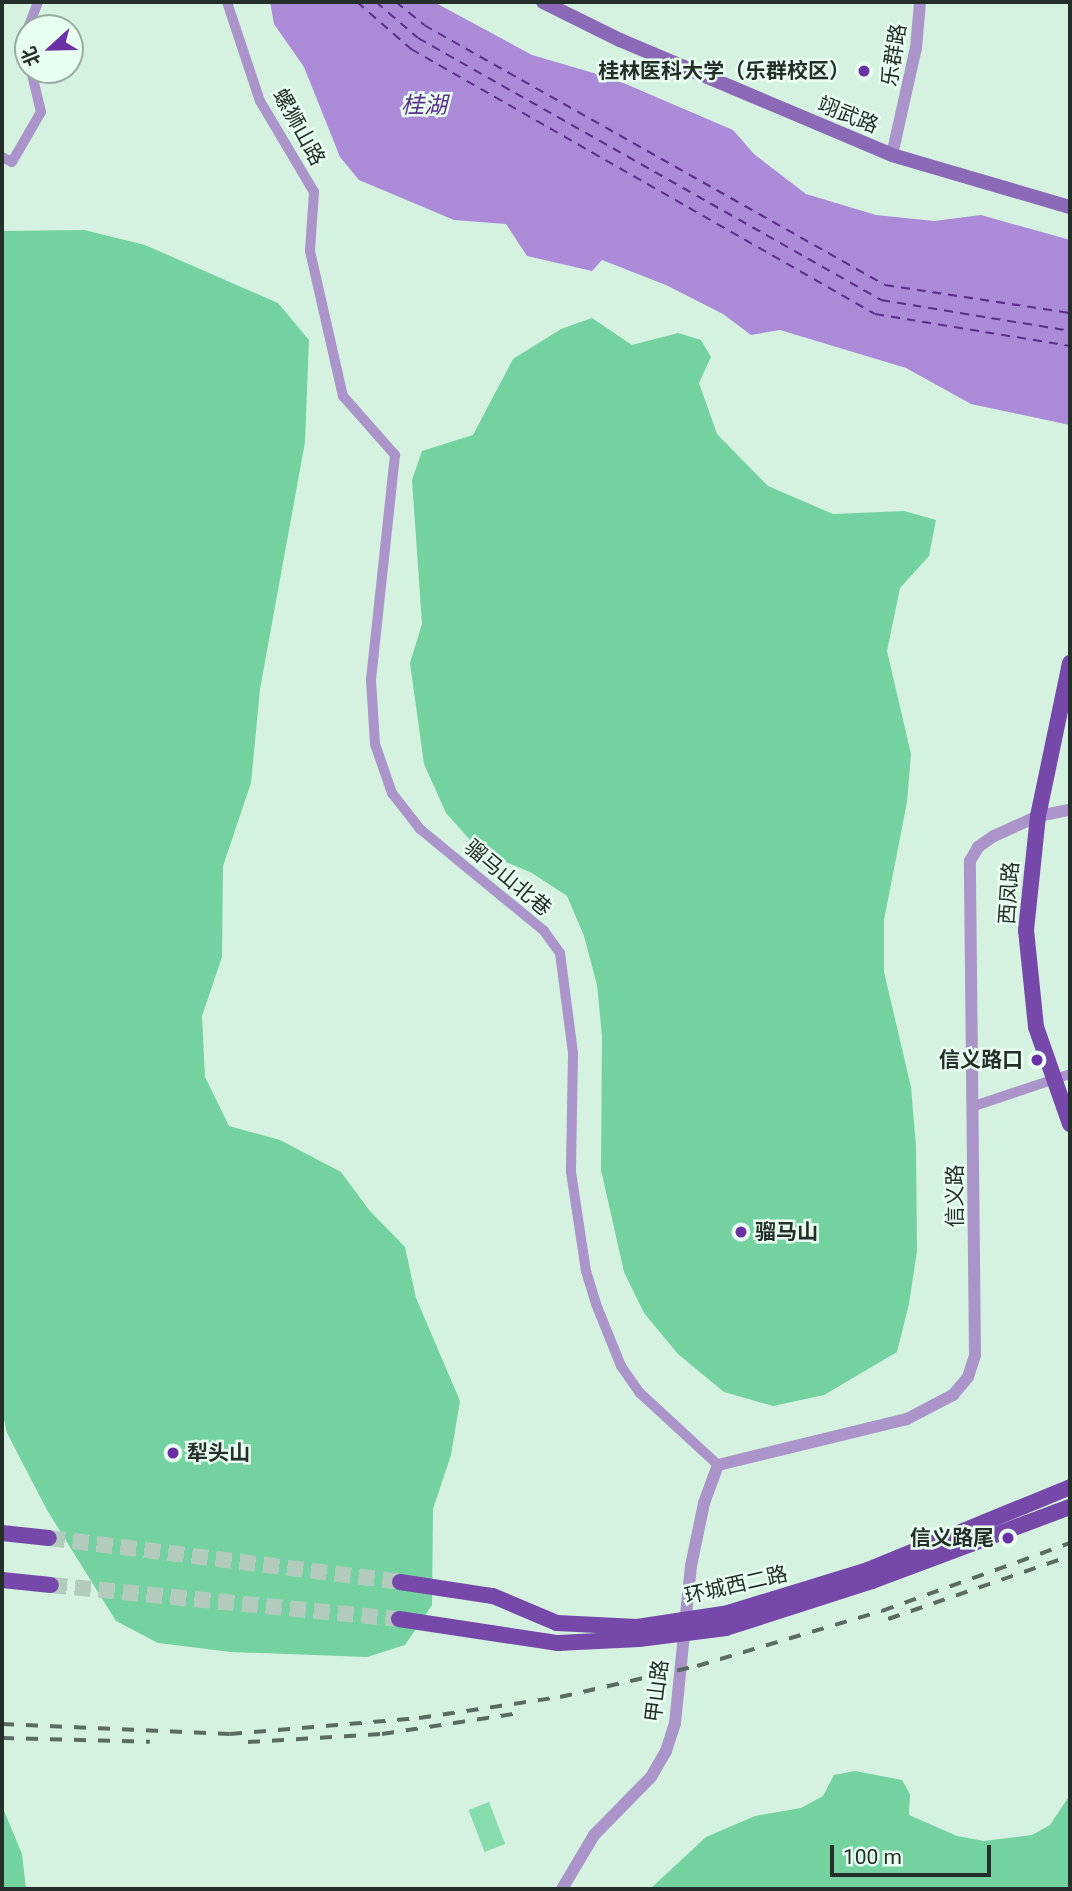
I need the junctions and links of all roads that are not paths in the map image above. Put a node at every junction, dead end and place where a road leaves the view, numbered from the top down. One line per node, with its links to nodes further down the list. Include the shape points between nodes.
1 (227, 2): 8 (street, 螺狮山路, via 260,101 314,192 310,251)
2 (543, 2): 5 (main road, 翊武路, via 620,40)
3 (920, 2): 5 (street, 乐群路, via 916,48)
4 (34, 84): 6 (street, via 41,112 12,162)
5 (892, 155): 7 (main road, 翊武路)
6 (2, 157)
7 (1070, 207)
8 (343, 396): 16 (street, 骝马山北巷, via 394,455 371,680 375,744 392,793 420,828 544,931 560,953 573,1053 571,1172 581,1245 596,1304 621,1366 640,1393)
9 (1070, 663): 11 (main road, 西凤路)
10 (1070, 810): 11 (street, 信义路)
11 (1038, 816): 13 (main road, 西凤路, via 1026,899 1027,942 1036,1027); 14 (street, 信义路, via 994,836 978,847 970,861)
12 (1070, 1074): 13 (street)
13 (1054, 1080): 14 (street); 15 (main road, 西凤路)
14 (974, 1105): 16 (street, 信义路, via 975,1355 968,1377 953,1395 907,1419)
15 (1070, 1124)
16 (718, 1465): 27 (street, 甲山路, via 704,1503 691,1566 675,1723 666,1751 651,1777 594,1835)
17 (1070, 1487): 25 (main road, 环城西二路, via 868,1570)
18 (1070, 1507): 25 (main road, 环城西二路, via 859,1586)
19 (2, 1533): 20 (main road)
20 (49, 1538)
21 (2, 1580): 23 (main road)
22 (400, 1582): 26 (main road, 环城西二路, via 492,1595 557,1623)
23 (51, 1585)
24 (399, 1619): 26 (main road, 环城西二路, via 558,1643)
25 (727, 1620): 26 (main road, 环城西二路, bridge)
26 (638, 1633)
27 (562, 1889)

